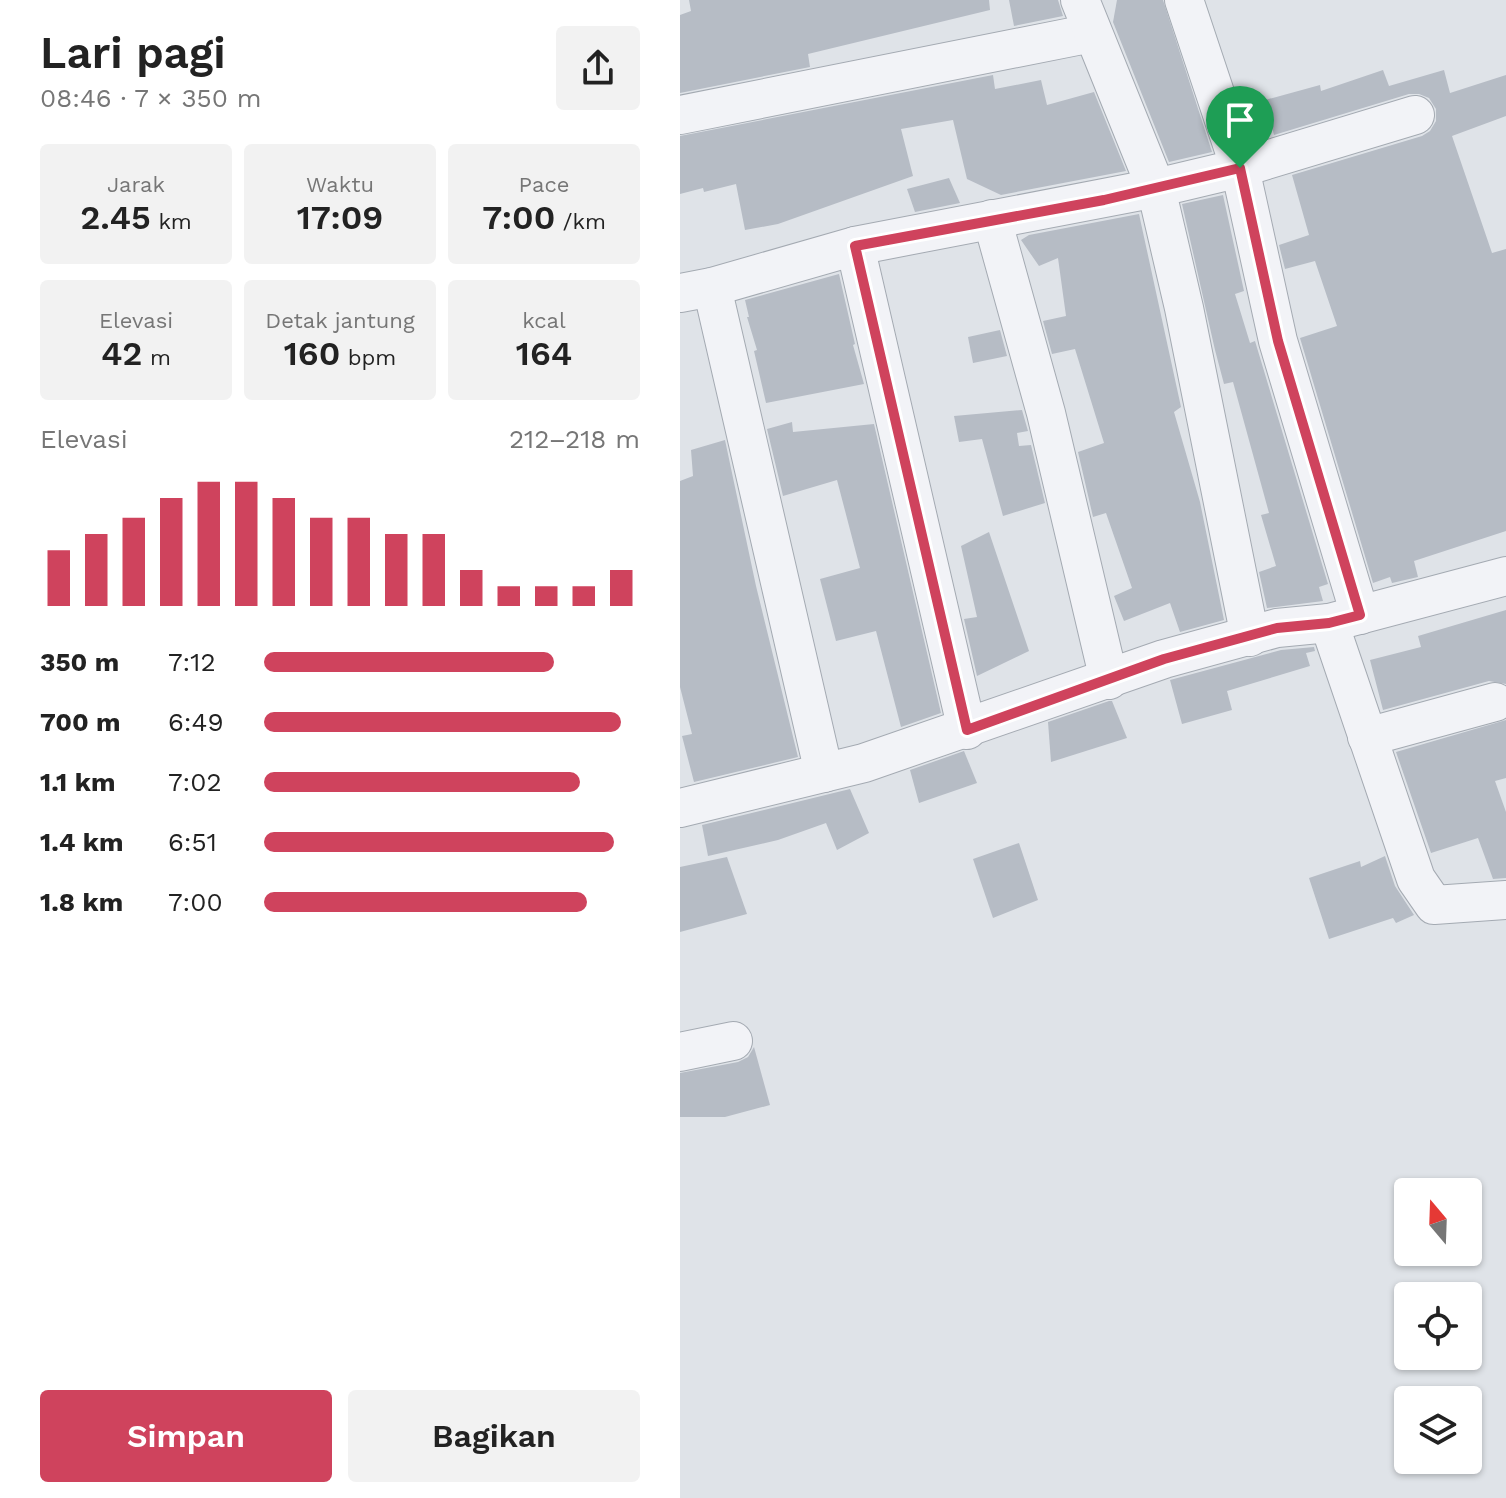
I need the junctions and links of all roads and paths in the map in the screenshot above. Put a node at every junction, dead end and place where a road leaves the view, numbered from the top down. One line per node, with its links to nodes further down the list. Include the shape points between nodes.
1 (1184, 0): 5 (street)
2 (1086, 16): 3 (street); 6 (street)
3 (680, 115)
4 (1415, 115): 5 (street)
5 (1240, 168): 6 (street); 11 (street)
6 (1156, 188): 7 (street); 12 (street)
7 (992, 219): 8 (street); 13 (street, via 1046,413)
8 (855, 246): 9 (street); 15 (street)
9 (696, 290): 17 (street)
10 (1506, 576): 11 (street)
11 (1345, 619): 12 (street); 16 (street)
12 (1250, 637): 13 (street, via 1164,659)
13 (1109, 680): 15 (street)
14 (1495, 702): 16 (street)
15 (967, 730): 17 (street)
16 (1367, 737): 19 (street, via 1416,879 1434,905)
17 (824, 773): 18 (street)
18 (683, 797)
19 (1506, 900)
20 (733, 1041): 21 (street)
21 (680, 1052)

